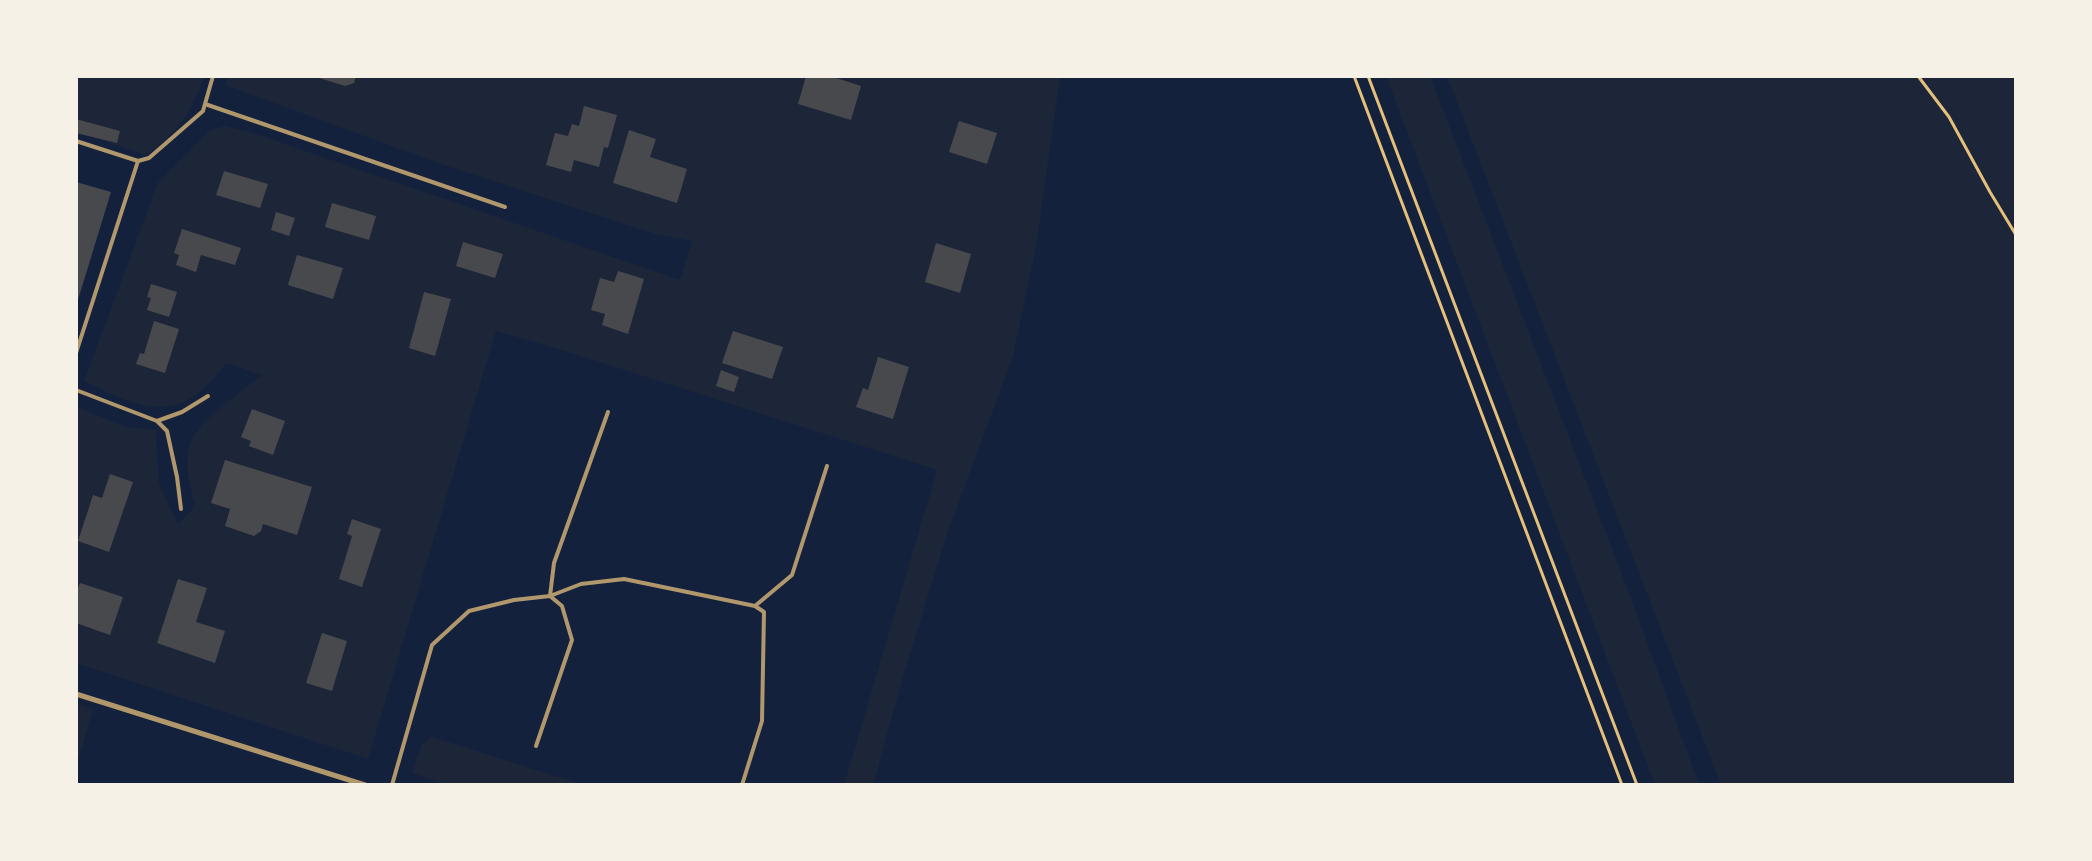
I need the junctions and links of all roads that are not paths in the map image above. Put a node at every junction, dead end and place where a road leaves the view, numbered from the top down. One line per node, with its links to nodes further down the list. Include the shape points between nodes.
1 (213, 76): 2 (lane)
2 (205, 104): 4 (lane, via 203,111 173,138 149,158); 5 (lane)
3 (76, 141): 4 (lane)
4 (138, 161): 6 (lane)
5 (505, 207)
6 (76, 353)
7 (76, 390): 10 (lane)
8 (208, 396): 10 (lane, via 182,412)
9 (608, 412): 13 (lane, via 554,563)
10 (158, 421): 12 (lane, via 167,431)
11 (827, 466): 14 (lane, via 792,575)
12 (181, 509)
13 (550, 596): 14 (lane, via 581,584 624,578); 16 (lane, via 562,606 572,640); 18 (lane, via 514,600 469,611 432,646)
14 (755, 606): 19 (lane, via 764,612 762,721)
15 (76, 694): 17 (street)
16 (536, 746)
17 (366, 785)
18 (392, 785)
19 (742, 785)

